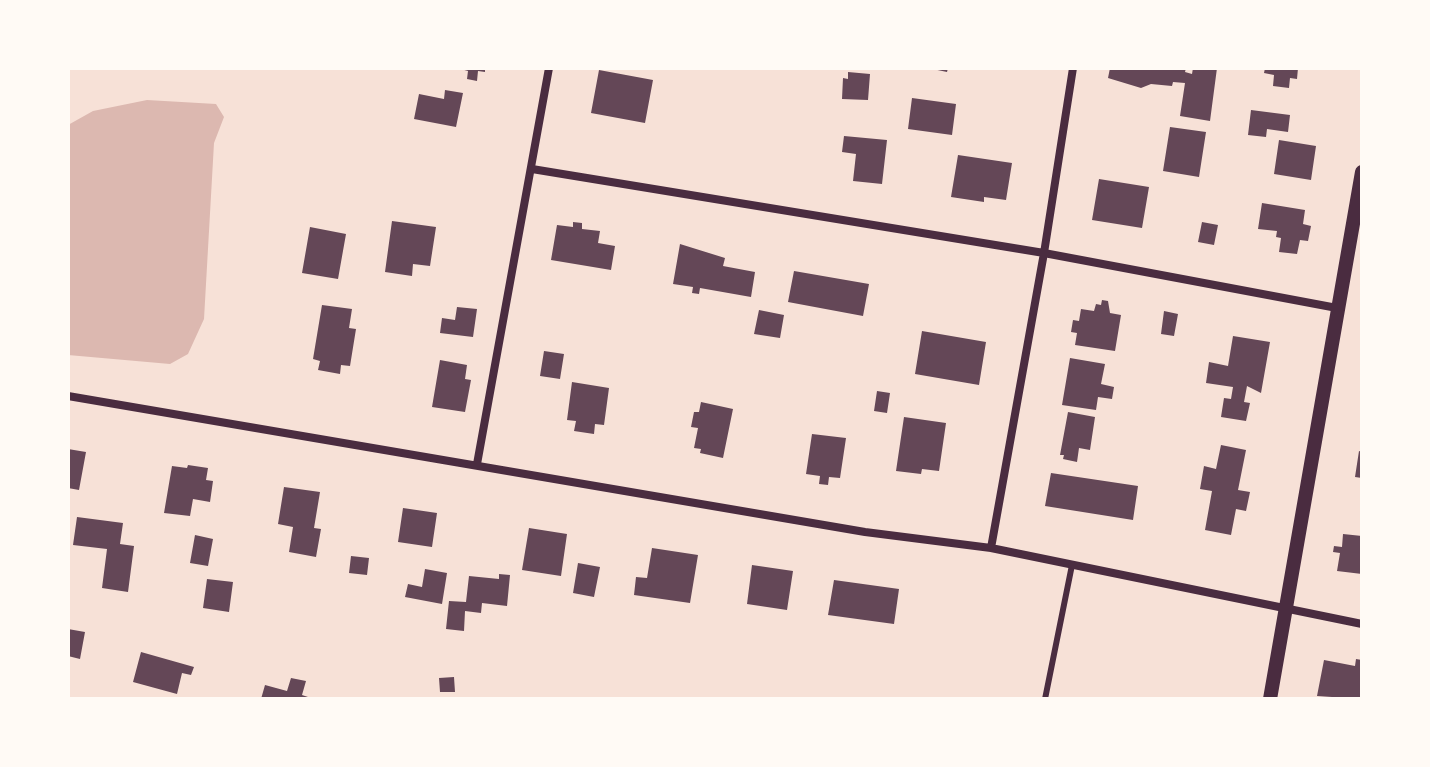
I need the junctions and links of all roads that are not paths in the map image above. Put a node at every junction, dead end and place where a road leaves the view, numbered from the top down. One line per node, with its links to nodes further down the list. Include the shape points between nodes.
1 (549, 68): 3 (street)
2 (1073, 68): 5 (street)
3 (532, 169): 5 (street); 8 (street)
4 (1362, 172): 6 (street)
5 (1044, 253): 6 (street); 9 (street)
6 (1337, 308): 11 (street)
7 (68, 396): 8 (street)
8 (477, 464): 9 (street, via 865,532)
9 (991, 548): 10 (street)
10 (1072, 565): 11 (street); 13 (lane)
11 (1285, 608): 12 (street); 14 (street)
12 (1362, 624)
13 (1045, 699)
14 (1270, 699)

